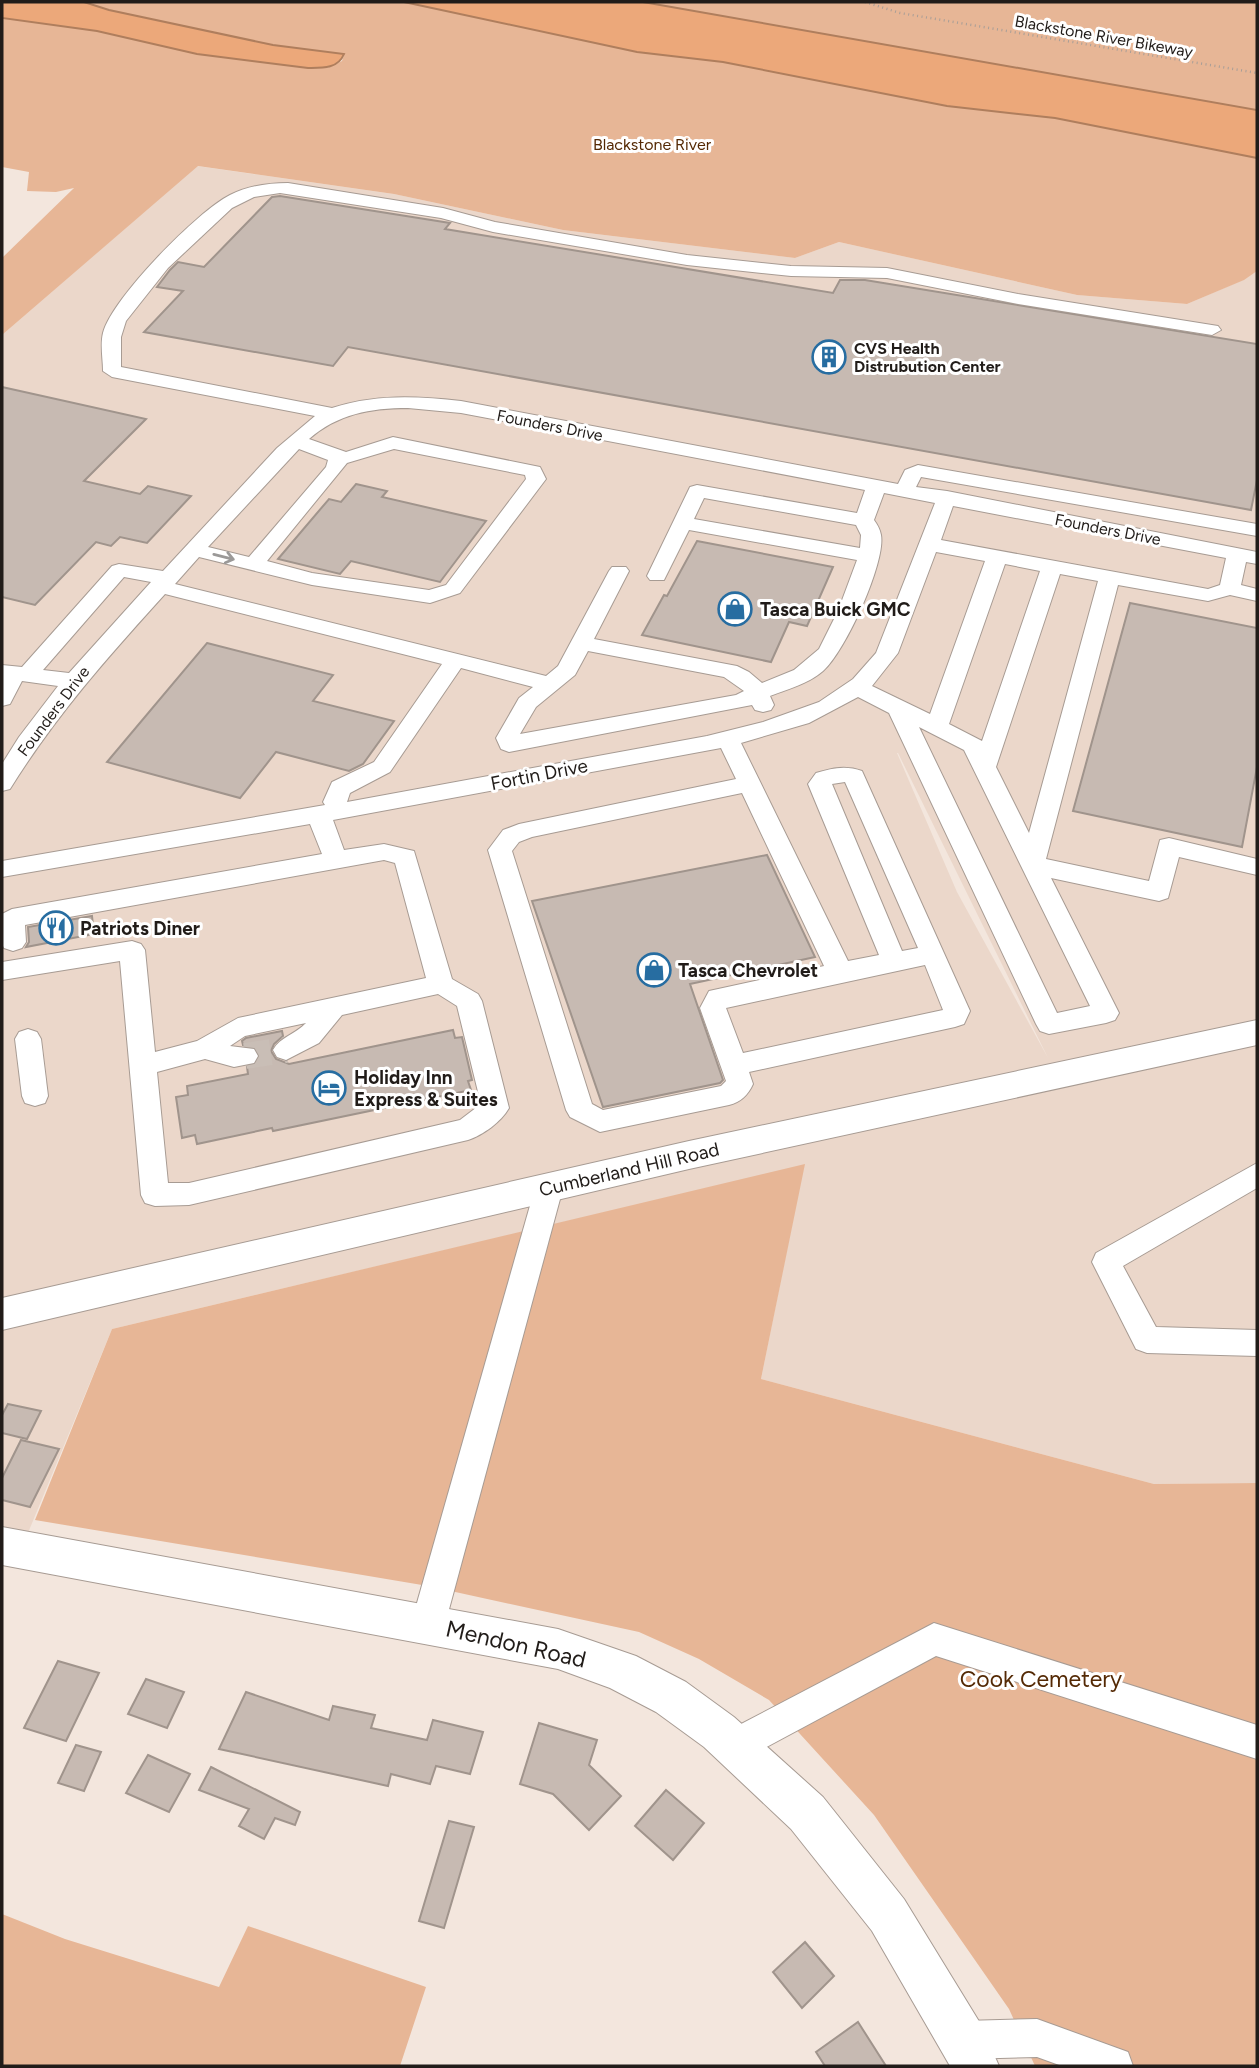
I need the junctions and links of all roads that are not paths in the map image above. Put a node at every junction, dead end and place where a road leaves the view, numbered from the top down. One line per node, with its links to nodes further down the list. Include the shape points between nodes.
1 (1212, 330): 2 (street, via 887,273 791,271 687,260 493,227 443,213 288,188 262,188 224,205 142,284 112,331 112,371)
2 (333, 414): 3 (street, Founders Drive); 5 (street, Founders Drive, via 388,402 437,404)
3 (296, 441): 4 (street); 14 (street, Founders Drive)
4 (339, 457): 18 (street, via 335,468); 18 (street, via 393,443 533,471 536,479 453,589 430,597 325,581)
5 (877, 485): 6 (street, Founders Drive); 9 (street)
6 (905, 490): 7 (street, Founders Drive); 8 (street, via 918,471)
7 (947, 497): 11 (street, Founders Drive); 13 (street, Fortin Drive)
8 (1108, 504): 11 (lane); 12 (street)
9 (864, 520): 10 (street, via 697,491); 15 (street, via 871,534)
10 (682, 523): 15 (street); 21 (street)
11 (1102, 528): 17 (street, Founders Drive)
12 (1257, 530)
13 (928, 544): 16 (street); 31 (street, Fortin Drive, via 887,653)
14 (193, 549): 18 (street, one-way to 18); 23 (street, Founders Drive)
15 (869, 556): 32 (street, via 829,651 811,670)
16 (997, 556): 19 (street); 36 (street)
17 (1247, 556): 24 (street)
18 (254, 564)
19 (1052, 566): 22 (street); 38 (street)
20 (619, 572): 26 (street)
21 (657, 576)
22 (1110, 577): 24 (street, via 1208,595); 43 (street)
23 (163, 582): 27 (street); 28 (street, via 119,570); 29 (street, Founders Drive)
24 (1230, 589): 25 (lane)
25 (1257, 595)
26 (581, 643): 30 (street, via 567,670); 32 (street, via 729,671 746,677)
27 (455, 661): 30 (street); 41 (street, via 382,767 340,788)
28 (14, 673): 29 (street); 33 (street)
29 (74, 681): 39 (street, Founders Drive)
30 (551, 684): 32 (street, via 527,704 507,738 509,744 742,701)
31 (859, 688): 34 (street); 35 (street, Fortin Drive, via 812,713)
32 (757, 691): 35 (street)
33 (2, 699)
34 (898, 708): 36 (street); 43 (street, via 1049,1024 1106,1013)
35 (772, 726): 37 (street, Fortin Drive)
36 (937, 727): 38 (street, via 973,745)
37 (727, 737): 40 (street); 41 (street, Fortin Drive)
38 (985, 766): 43 (street)
39 (2, 783)
40 (750, 784): 50 (street); 59 (street, via 527,830 511,836 500,850 580,1110 600,1121 729,1095 740,1084)
41 (330, 814): 42 (street); 45 (street, Fortin Drive)
42 (336, 860): 46 (street, via 12,918); 51 (street, via 384,852 405,857)
43 (1032, 865): 44 (street, via 1159,892 1169,846)
44 (1257, 867)
45 (2, 869)
46 (13, 942)
47 (933, 954): 48 (street); 48 (street, via 854,776 824,778 820,784); 59 (street, via 957,1011 955,1017)
48 (894, 961): 50 (street)
49 (2, 971): 58 (street, via 132,950)
50 (840, 972): 59 (street, via 718,998 713,1008)
51 (441, 984): 52 (street); 58 (street, via 469,1001 495,1108 468,1129 189,1194 155,1195)
52 (333, 1008): 55 (street, via 238,1028); 56 (street, via 310,1036)
53 (1257, 1032): 62 (main road, Cumberland Hill Road)
54 (28, 1039): 60 (street)
55 (205, 1049): 57 (street); 58 (street)
56 (286, 1050)
57 (245, 1056)
58 (143, 1065)
59 (734, 1065)
60 (34, 1096)
61 (1257, 1174): 64 (street, via 1106,1262 1147,1340)
62 (549, 1188): 63 (main road, Cumberland Hill Road); 66 (street)
63 (2, 1314)
64 (1257, 1343)
65 (2, 1546): 66 (main road, Mendon Road)
66 (428, 1624): 68 (main road, Mendon Road, via 558,1649 621,1671 671,1696)
67 (1257, 1742): 68 (street, via 934,1639)
68 (734, 1746): 69 (main road, Mendon Road, via 807,1813 848,1862 888,1915)
69 (969, 2053): 70 (street, via 1037,2038)
70 (1115, 2066)

